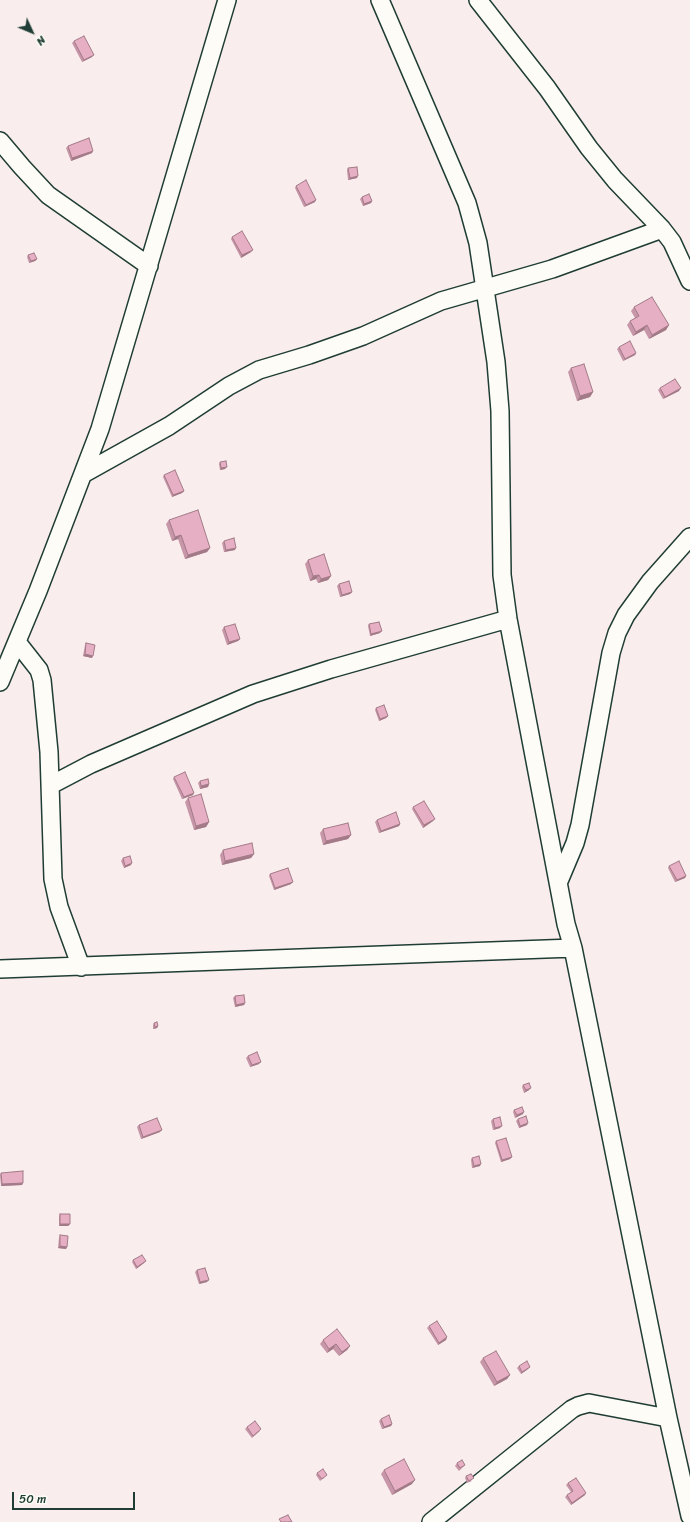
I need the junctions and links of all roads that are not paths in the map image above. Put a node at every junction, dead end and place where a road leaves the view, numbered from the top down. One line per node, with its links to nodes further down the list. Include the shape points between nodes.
1 (227, 0): 6 (street)
2 (380, 0): 8 (street, via 467,203 478,243)
3 (478, 0): 5 (street, via 547,88 588,148)
4 (0, 141): 6 (street, via 48,195)
5 (662, 229): 7 (street, via 672,242); 8 (street, via 552,269)
6 (149, 266): 9 (street, via 100,429)
7 (690, 281)
8 (484, 290): 9 (street, via 441,301 363,336 259,370 228,386 169,426); 11 (street, via 496,362 500,411 502,575)
9 (83, 474): 12 (street)
10 (690, 537): 15 (street, via 650,582 626,615 617,633 611,653 580,825)
11 (508, 619): 14 (street, via 253,694 91,764); 15 (street)
12 (16, 642): 13 (street); 14 (street, via 39,670 42,680)
13 (0, 682)
14 (51, 785): 17 (street, via 54,883 59,907)
15 (559, 881): 16 (street)
16 (573, 948): 17 (street); 19 (street)
17 (81, 967): 18 (street)
18 (0, 969)
19 (668, 1418): 20 (street); 23 (street, via 589,1403 578,1406)
20 (674, 1442): 21 (street); 22 (street)
21 (690, 1452)
22 (690, 1516)
23 (431, 1522)

